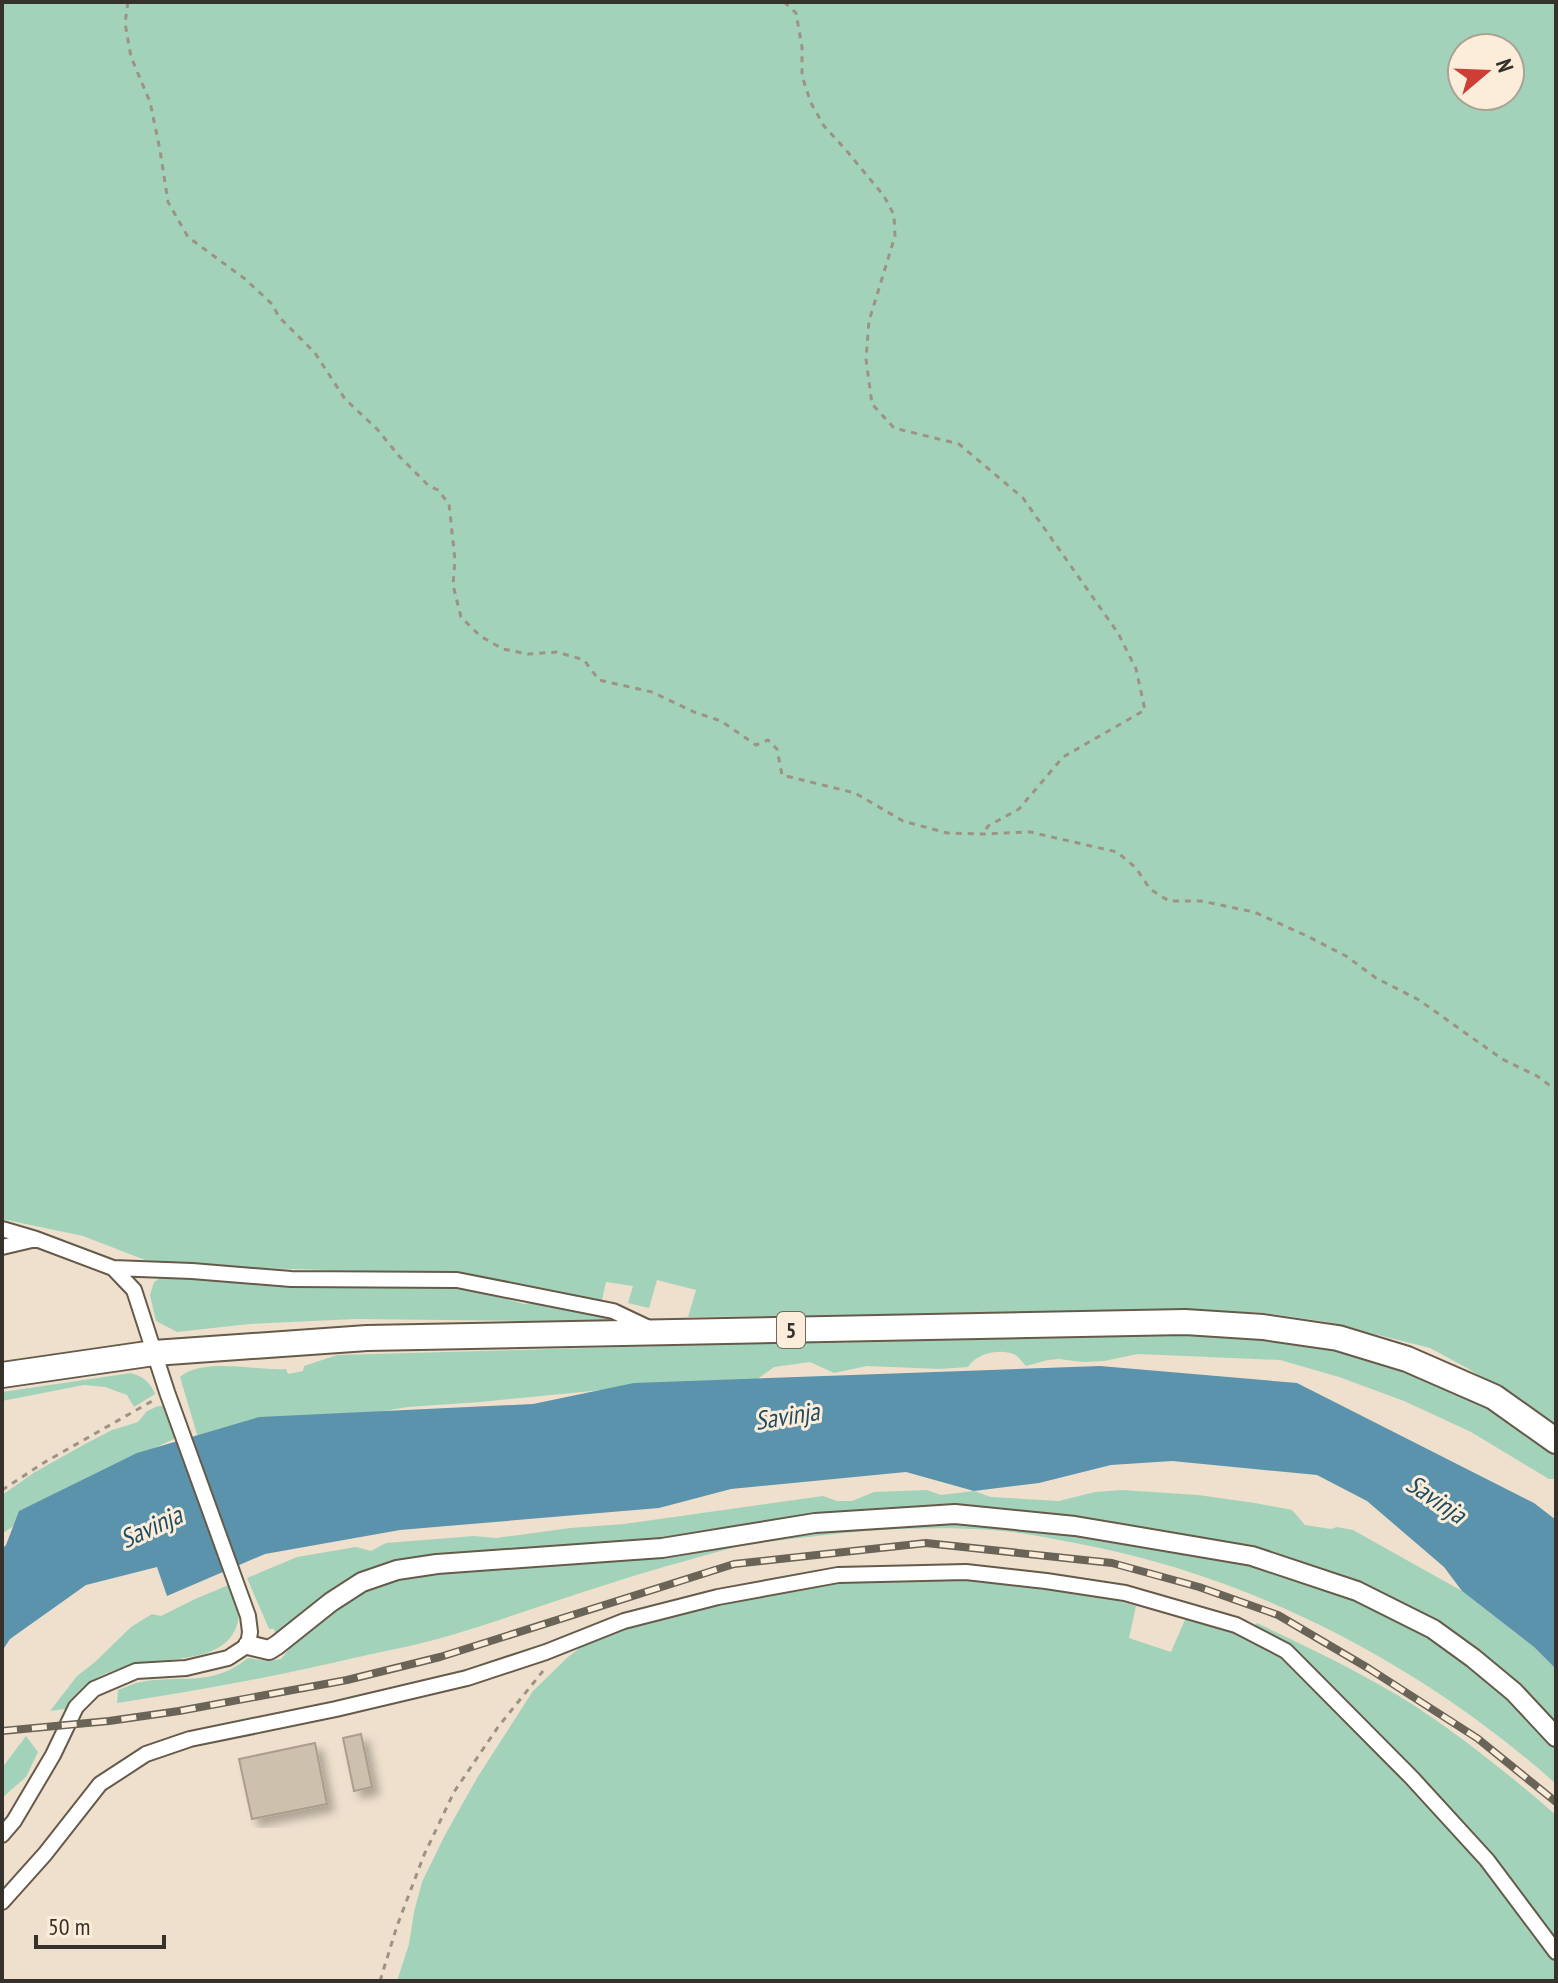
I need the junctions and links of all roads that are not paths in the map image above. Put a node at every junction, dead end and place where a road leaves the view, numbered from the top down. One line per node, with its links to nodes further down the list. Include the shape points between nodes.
1 (2, 1229): 2 (street)
2 (36, 1239): 3 (street); 4 (street)
3 (2, 1247)
4 (113, 1268): 5 (street, via 291,1279 457,1280 613,1311); 6 (street, via 134,1290)
5 (657, 1332): 6 (main road, 5, via 367,1338); 8 (main road, 5, via 1185,1322 1263,1327 1338,1338 1407,1359 1494,1397)
6 (154, 1353): 7 (main road, 5); 9 (street, via 248,1616)
7 (2, 1375)
8 (1556, 1441)
9 (248, 1645): 10 (street, via 269,1650 362,1582 397,1570 662,1548 815,1523 955,1514 1075,1526 1252,1556 1357,1591 1433,1629 1473,1658); 11 (street, via 228,1658 186,1668 136,1671 94,1689 76,1707 53,1755)
10 (1556, 1737)
11 (2, 1835)
12 (2, 1902): 13 (street, via 100,1784 146,1754 190,1739 467,1678 624,1621 689,1604 838,1575 966,1572 1125,1593 1236,1625 1286,1651 1487,1860)
13 (1556, 1952)

